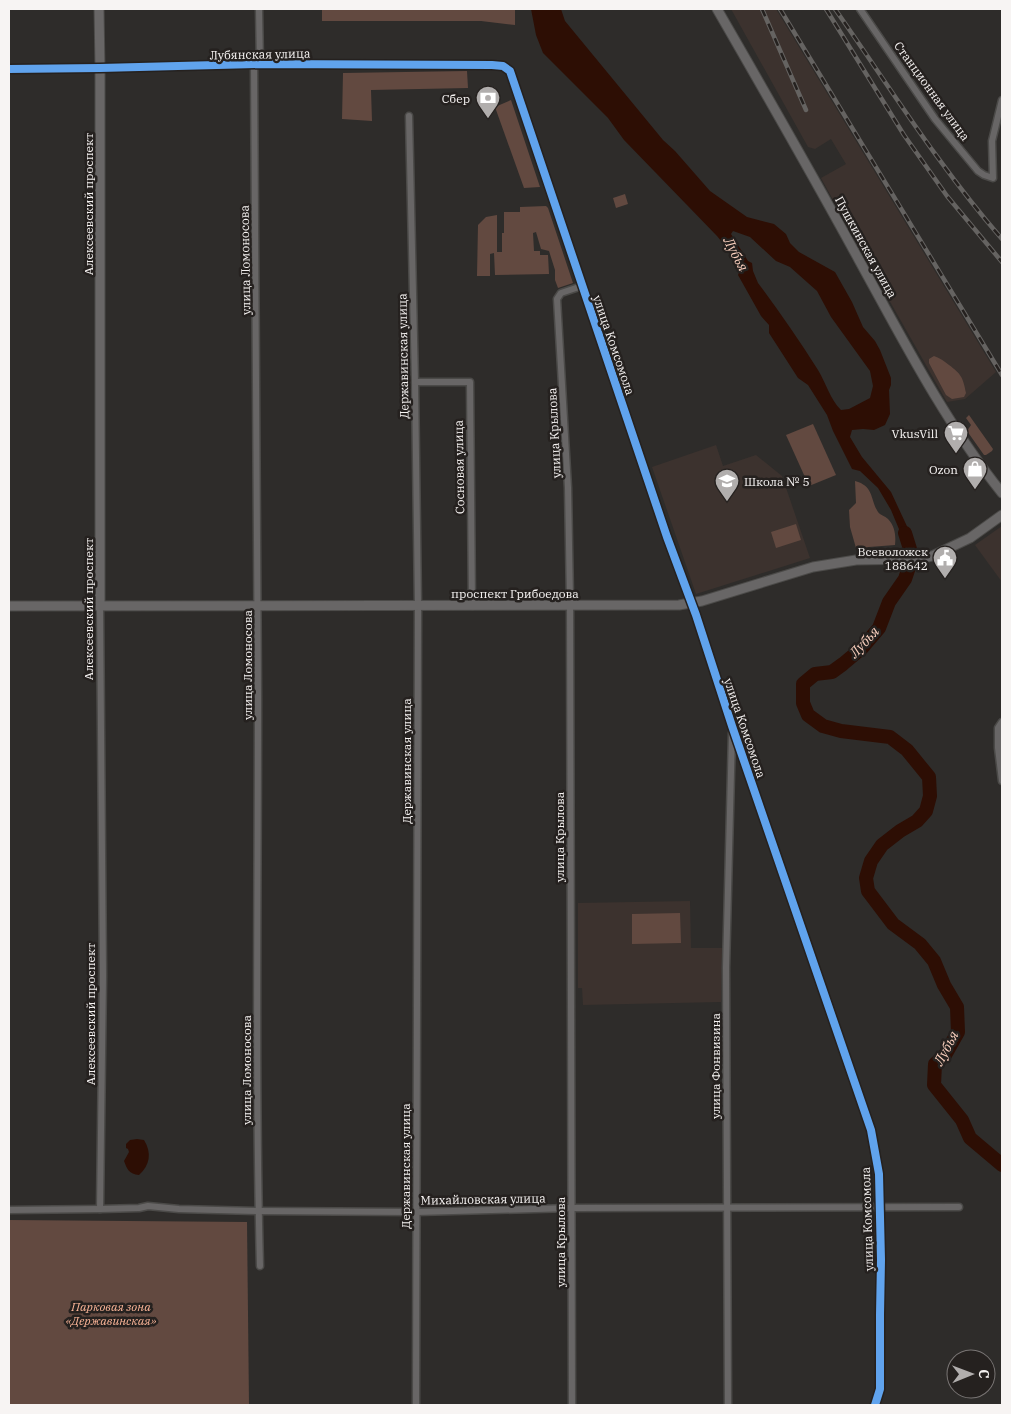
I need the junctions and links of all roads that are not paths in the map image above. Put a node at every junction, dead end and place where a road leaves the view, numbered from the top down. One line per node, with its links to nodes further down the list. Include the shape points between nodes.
1 (99, 9): 7 (street, Алексеевский проспект)
2 (260, 9): 5 (street, улица Ломоносова)
3 (717, 9): 13 (street, Пушкинская улица, via 806,162 923,375 966,445)
4 (860, 9): 9 (street, Станционная улица, via 935,119 978,171 993,178 992,141)
5 (257, 64): 7 (street, Лубянская улица); 8 (street, Лубянская улица, via 492,65); 18 (street, улица Ломоносова)
6 (9, 68): 7 (street, Лубянская улица)
7 (100, 68): 17 (street, Алексеевский проспект)
8 (510, 71): 11 (street, улица Комсомола)
9 (1002, 100)
10 (409, 116): 12 (street, Державинская улица)
11 (582, 286): 15 (street, улица Комсомола); 21 (street, улица Крылова, via 560,293 557,299 568,488)
12 (415, 382): 19 (street, Державинская улица); 20 (street, Сосновая улица, via 470,382)
13 (1002, 493)
14 (1002, 515): 15 (street, проспект Грибоедова, via 980,532 939,554 918,559 856,560 813,567)
15 (691, 603): 21 (street, проспект Грибоедова); 23 (street, улица Комсомола)
16 (9, 606): 17 (street, проспект Грибоедова)
17 (100, 606): 18 (street, проспект Грибоедова); 29 (street, Алексеевский проспект, via 103,976)
18 (258, 606): 19 (street, проспект Грибоедова); 31 (street, улица Ломоносова)
19 (418, 606): 20 (street, проспект Грибоедова); 32 (street, Державинская улица)
20 (472, 606): 21 (street, проспект Грибоедова)
21 (570, 606): 27 (street, улица Крылова)
22 (1002, 722): 24 (street, via 998,728 998,748)
23 (732, 726): 25 (street, улица Комсомола, via 871,1130 879,1174); 28 (street, улица Фонвизина, via 726,968)
24 (1002, 781)
25 (880, 1207): 26 (street, Михайловская улица); 28 (street, Михайловская улица); 37 (street, улица Комсомола, via 880,1389)
26 (959, 1207)
27 (572, 1208): 28 (street, Михайловская улица); 32 (street, Михайловская улица); 35 (street, улица Крылова)
28 (727, 1208): 36 (street, улица Фонвизина)
29 (100, 1209): 30 (street, Михайловская улица); 31 (street, Михайловская улица, via 148,1206)
30 (9, 1210)
31 (258, 1211): 32 (street, Михайловская улица); 33 (street, улица Ломоносова)
32 (416, 1212): 34 (street, Державинская улица)
33 (260, 1266)
34 (416, 1405)
35 (572, 1405)
36 (728, 1405)
37 (875, 1405)

